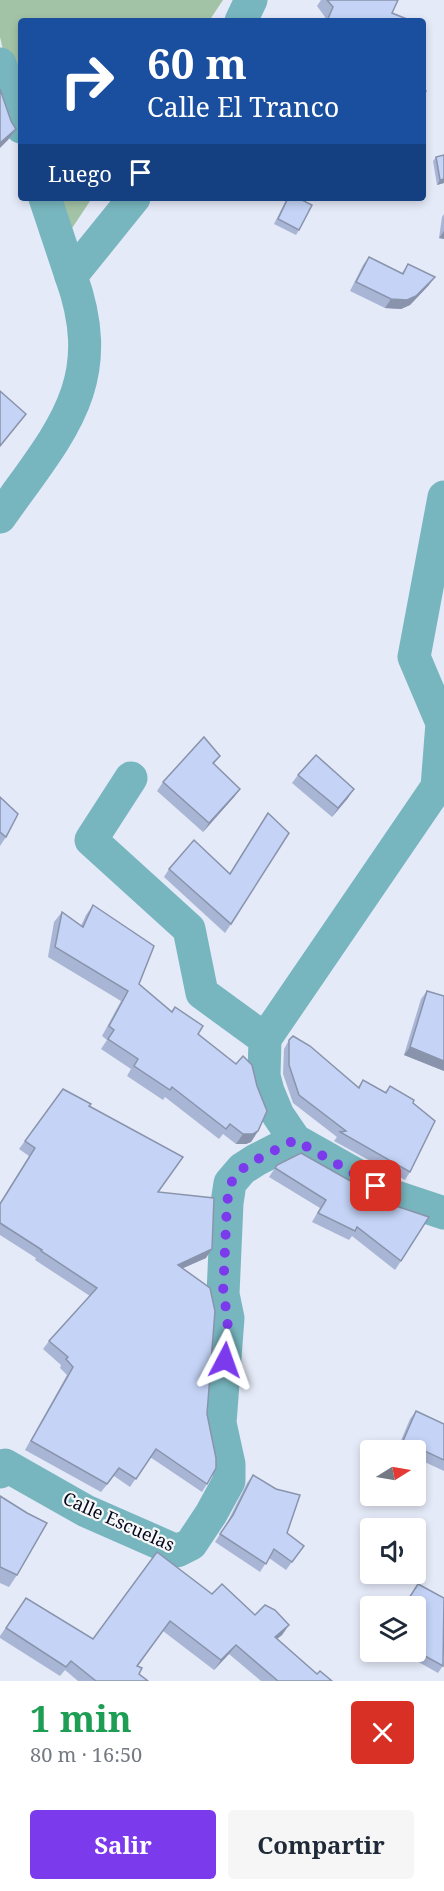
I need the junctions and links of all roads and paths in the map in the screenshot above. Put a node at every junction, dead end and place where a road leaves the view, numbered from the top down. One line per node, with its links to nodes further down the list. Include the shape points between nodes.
1 (251, 0): 2 (street)
2 (242, 18)
3 (0, 64): 4 (street)
4 (18, 118)
5 (46, 201): 7 (street)
6 (132, 201): 7 (street)
7 (71, 276): 9 (street, via 85,335 80,385 62,428)
8 (444, 497): 11 (street, via 414,657 442,723 437,786)
9 (0, 517)
10 (131, 778): 11 (street, via 91,840 189,929 202,993)
11 (265, 1039): 12 (street, via 264,1076 268,1091)
12 (295, 1140): 13 (street, via 396,1197); 14 (street, Calle Escuelas, via 242,1169 230,1184 223,1294 228,1318 220,1422 229,1481 191,1544 177,1551 86,1511 5,1465)
13 (444, 1213)
14 (0, 1472)

